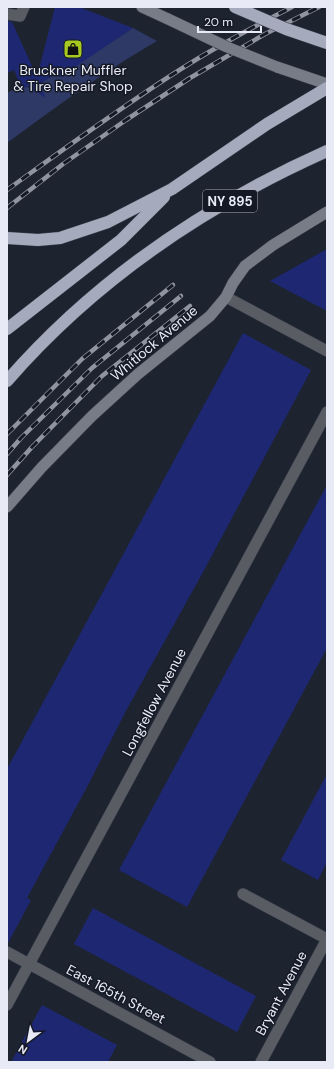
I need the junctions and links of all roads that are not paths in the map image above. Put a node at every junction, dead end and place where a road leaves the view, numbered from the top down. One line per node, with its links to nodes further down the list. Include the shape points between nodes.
1 (24, 7): 4 (street, via 20,16)
2 (142, 7): 6 (main road, bridge, via 227,47)
3 (235, 7): 5 (highway, bridge)
4 (7, 14)
5 (327, 43)
6 (327, 84)
7 (327, 88): 9 (highway, NY 895, via 267,124)
8 (327, 151): 15 (highway, NY 895, via 209,212 174,235 108,284 73,314)
9 (172, 189): 11 (highway, via 108,222 71,235 38,240); 13 (highway, NY 895, via 121,240)
10 (327, 212): 12 (main road, Whitlock Avenue, via 272,245 254,259 239,274)
11 (7, 238)
12 (226, 297): 14 (street); 17 (main road, Whitlock Avenue, via 203,323 148,366 92,416 42,466)
13 (7, 329)
14 (327, 351)
15 (7, 381)
16 (327, 412): 21 (street, Longfellow Avenue)
17 (7, 507)
18 (243, 894): 19 (street)
19 (327, 939): 24 (street, Bryant Avenue)
20 (7, 952): 21 (street, East 165th Street)
21 (29, 964): 22 (street, Longfellow Avenue); 23 (street, East 165th Street)
22 (7, 1005)
23 (210, 1062)
24 (261, 1062)

